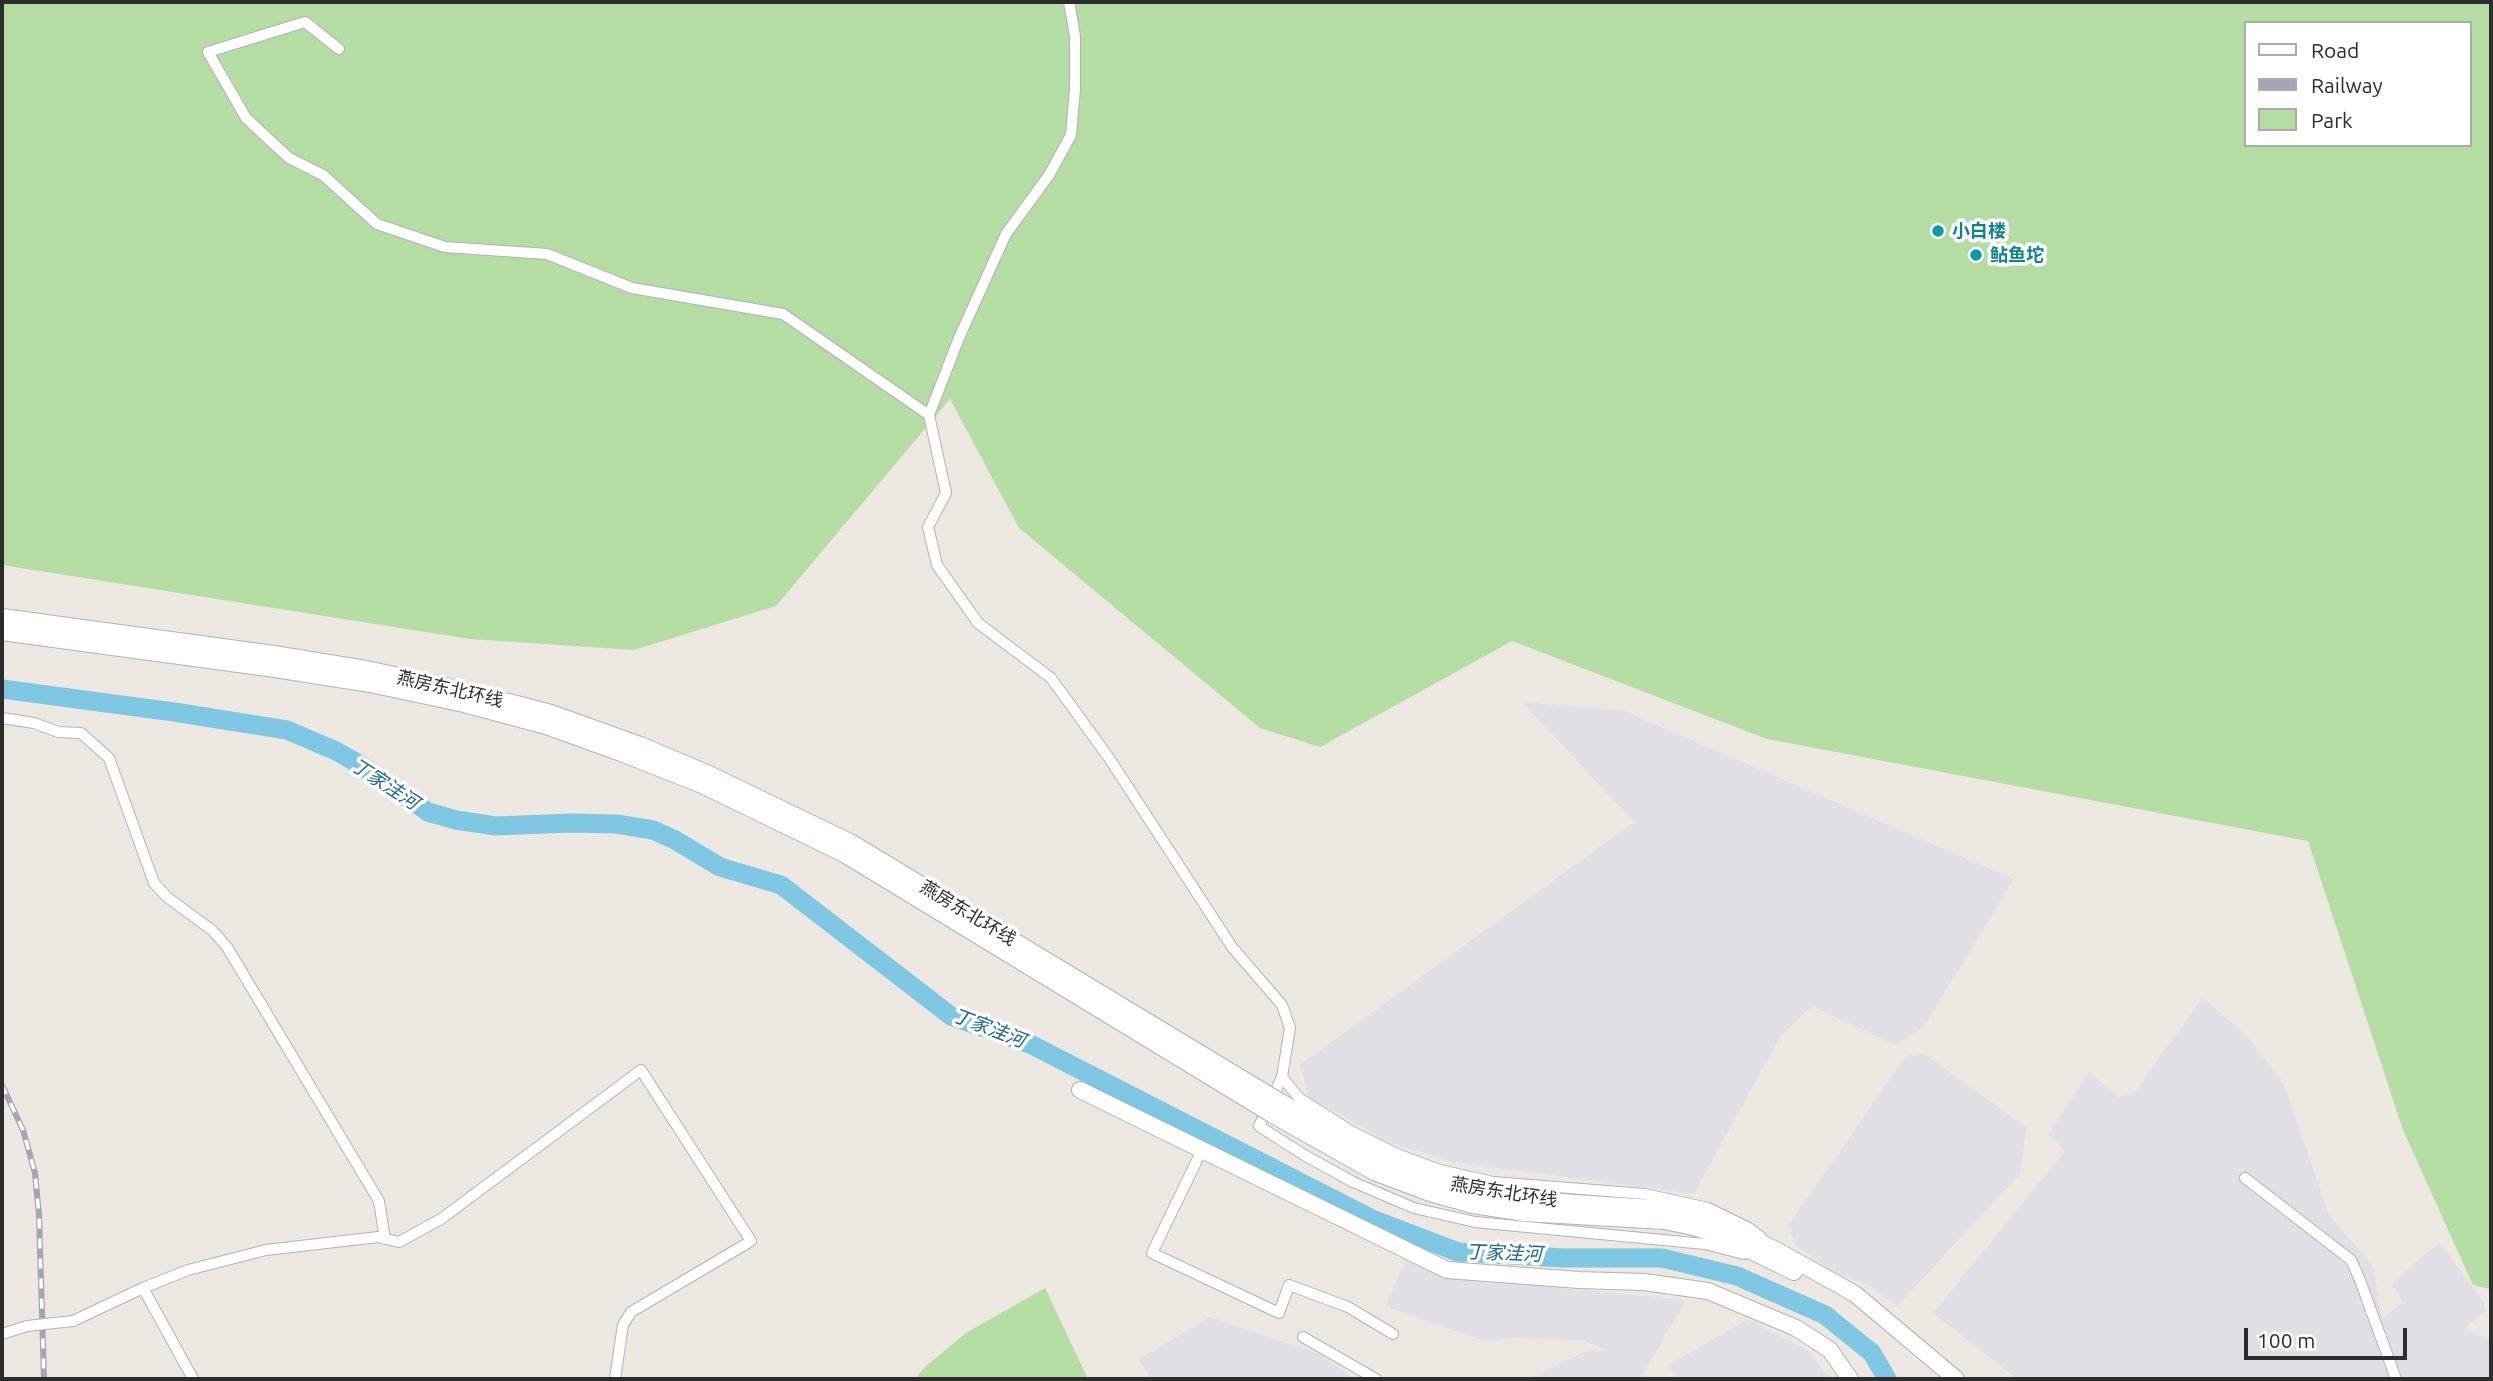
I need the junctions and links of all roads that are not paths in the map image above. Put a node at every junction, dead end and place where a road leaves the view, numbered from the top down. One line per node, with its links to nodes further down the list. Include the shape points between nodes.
1 (1069, 2): 3 (street, via 1075,36 1071,135 1049,175 1006,234)
2 (339, 49): 3 (street, via 305,22 208,52 246,118 289,158 323,175 377,224 445,247 547,254 632,288 783,313)
3 (929, 415): 7 (street, via 946,493 928,527 937,565 978,623 1051,678 1232,947 1282,1005 1290,1028)
4 (2, 617): 9 (main road, 燕房东北环线, bridge, via 366,669 551,713 640,746 852,843)
5 (2, 632): 9 (main road, 燕房东北环线, bridge, via 370,684 546,726 621,753 702,785 844,854)
6 (2, 718): 12 (street, via 81,733 109,758 154,883 228,947 379,1201)
7 (1282, 1077): 13 (street, via 1300,1098 1352,1131 1440,1170 1493,1182 1645,1194 1708,1208 1749,1228); 13 (street, via 1259,1126 1353,1182 1414,1208 1475,1222 1706,1244)
8 (1080, 1090): 10 (main road)
9 (1276, 1108): 13 (main road, 燕房东北环线, via 1436,1181 1530,1199 1667,1209 1729,1227)
10 (1202, 1150): 16 (street, via 1153,1253 1279,1313 1289,1285 1348,1307); 21 (main road, via 1447,1270 1644,1282 1708,1291 1796,1328 1830,1350)
11 (2245, 1178): 23 (street, via 2351,1260)
12 (385, 1238): 14 (street, via 266,1250 188,1269); 19 (street, via 399,1242 441,1219 640,1070 751,1241 631,1312 623,1325)
13 (1781, 1259): 22 (main road, 燕房东北环线, via 1855,1294)
14 (143, 1287): 15 (street, bridge, via 73,1321); 18 (street)
15 (2, 1334)
16 (1393, 1334)
17 (1303, 1337): 20 (street)
18 (192, 1379)
19 (615, 1379)
20 (1376, 1379)
21 (1850, 1379)
22 (1956, 1379)
23 (2396, 1379)

